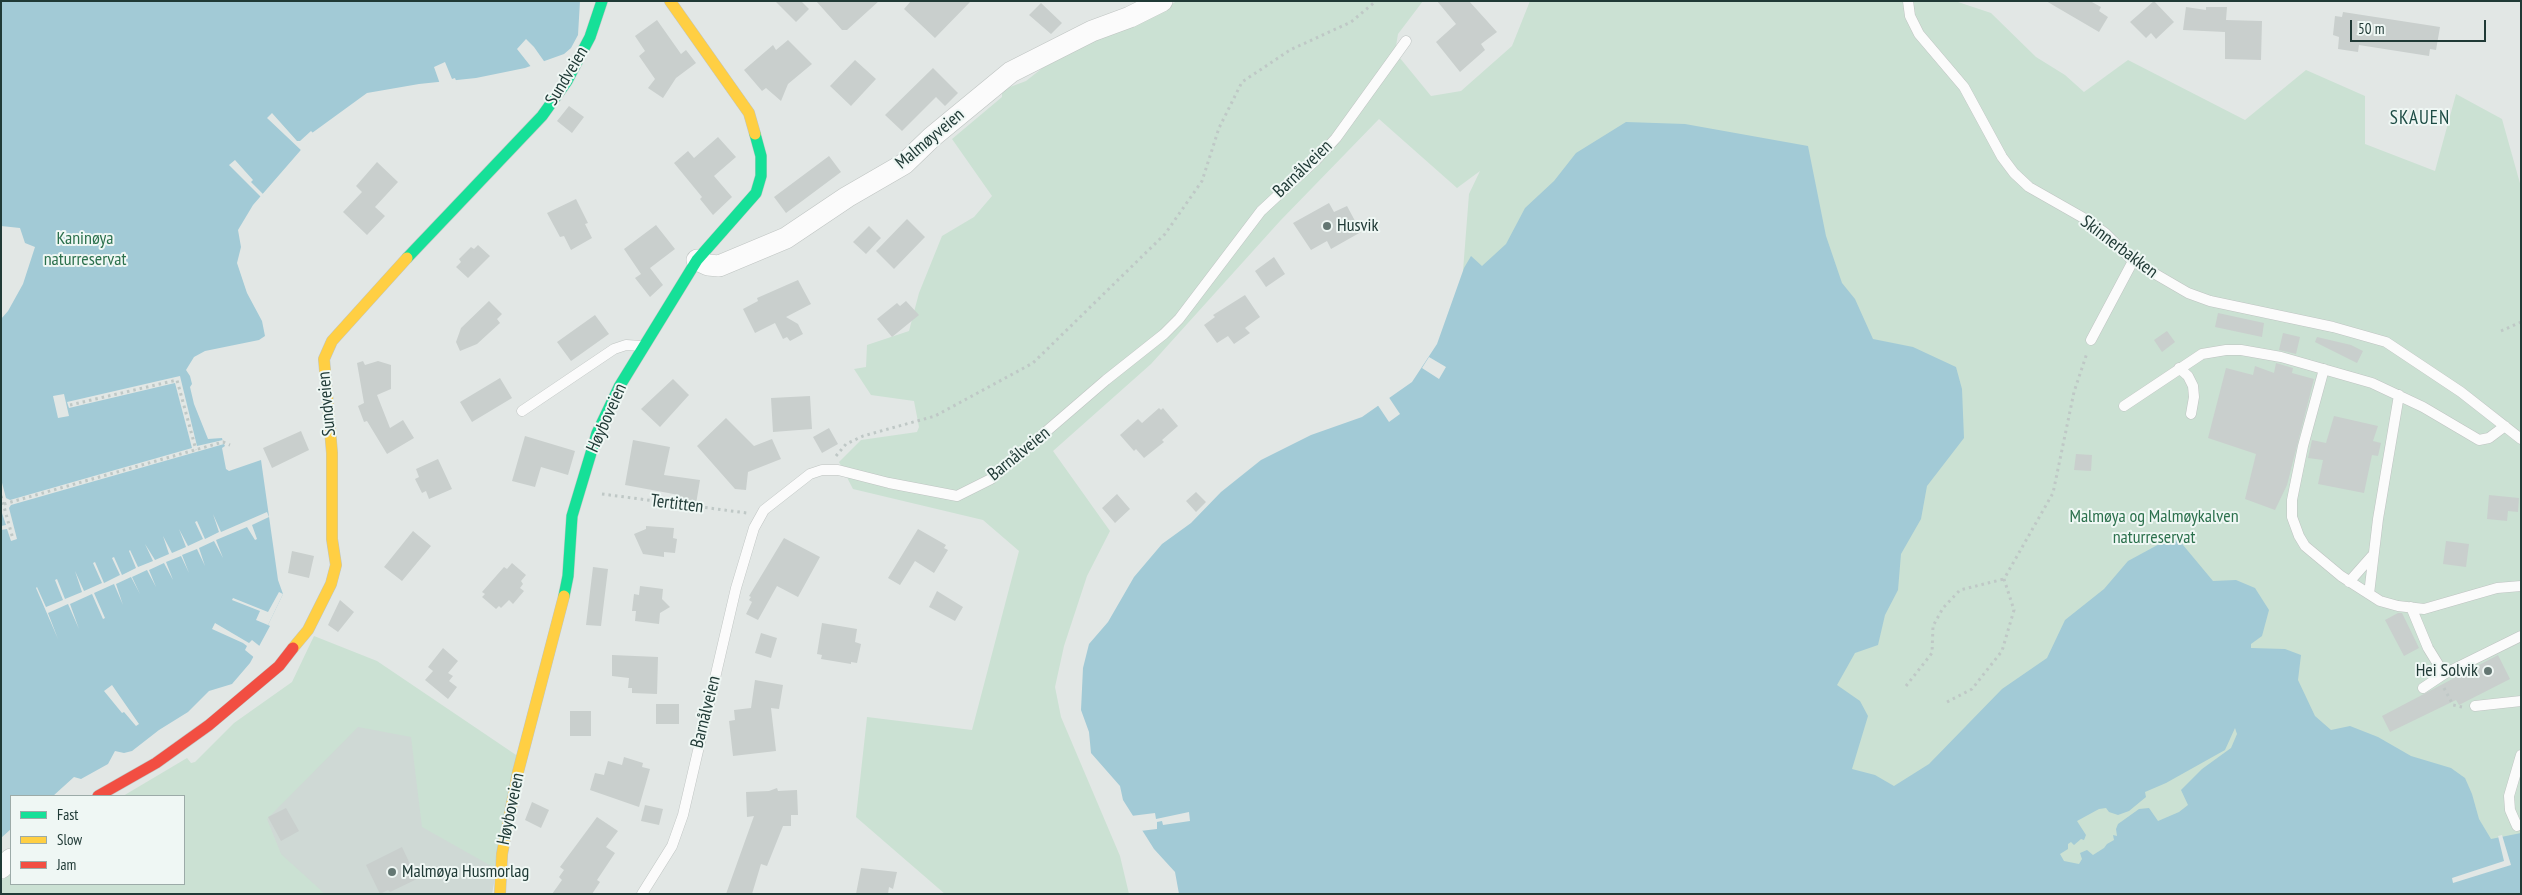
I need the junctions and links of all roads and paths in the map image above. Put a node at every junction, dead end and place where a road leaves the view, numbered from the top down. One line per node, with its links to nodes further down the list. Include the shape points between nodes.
1 (602, 1): 44 (street, Sundveien, via 590,37 571,74 542,116 332,341 324,359 324,375 332,453 332,539 336,565 331,584 308,630 279,666 209,725 156,763)
2 (670, 1): 7 (street, Høyboveien, via 749,113 761,156 761,176 756,193)
3 (1162, 1): 7 (street, Malmøyveien, via 1011,72 932,136 904,164 786,238 719,266 708,266)
4 (1376, 1): 24 (path, via 1351,22 1290,50 1242,82 1219,128 1202,181 1165,234 1033,363 935,416 863,436 846,444)
5 (1908, 1): 8 (lane, Skinnerbakken, via 1910,16 1919,34 1964,87 1987,132 2014,173 2042,197 2096,227)
6 (1406, 41): 24 (lane, Barnålveien, via 1336,138 1261,211 1179,319 992,479 956,496)
7 (697, 260): 12 (street, Høyboveien)
8 (2133, 261): 11 (lane); 20 (lane, Skinnerbakken, via 2158,278 2200,298 2325,325 2386,342)
9 (2521, 322): 10 (path)
10 (2501, 331)
11 (2091, 340): 31 (path, via 2074,392 2053,493)
12 (643, 346): 18 (lane, via 626,345 614,349); 46 (street, Høyboveien, via 597,433 577,494 569,538 568,576 518,772 502,854)
13 (2178, 368): 14 (lane, via 2202,354 2234,350 2281,357); 17 (lane); 19 (lane, via 2188,376 2193,386)
14 (2324, 369): 15 (lane); 32 (lane, via 2296,479 2292,517 2305,546)
15 (2400, 395): 20 (lane, via 2479,440 2488,438); 30 (lane)
16 (70, 405): 23 (path, via 177,380)
17 (2124, 406)
18 (522, 411)
19 (2191, 414)
20 (2505, 426): 21 (lane, Skinnerbakken)
21 (2521, 439)
22 (230, 445): 23 (path, via 223,442)
23 (196, 450): 27 (path)
24 (830, 470): 28 (lane, Barnålveien, via 810,474 764,510)
25 (593, 492): 28 (path, Tertitten)
26 (1, 496): 27 (path)
27 (4, 504): 29 (path)
28 (761, 516): 47 (lane, Barnålveien, via 754,528 736,588 683,815 672,846)
29 (13, 539)
30 (2372, 556): 32 (lane); 34 (lane)
31 (2004, 579): 38 (path, via 1960,590 1943,608 1932,626 1932,653); 41 (path, via 2014,610 2002,651 1972,689)
32 (2349, 582): 34 (lane)
33 (2521, 586): 35 (lane, via 2497,588 2424,609)
34 (2369, 594): 35 (lane, via 2380,601)
35 (2411, 607): 37 (lane)
36 (2521, 636): 37 (lane)
37 (2441, 676): 39 (lane); 42 (path, via 2453,704 2458,708)
38 (1906, 686)
39 (2423, 688)
40 (2521, 701): 42 (lane)
41 (1947, 702)
42 (2475, 706)
43 (2521, 755): 45 (lane, via 2509,796 2510,810)
44 (100, 795)
45 (2517, 826)
46 (500, 894)
47 (642, 894)

